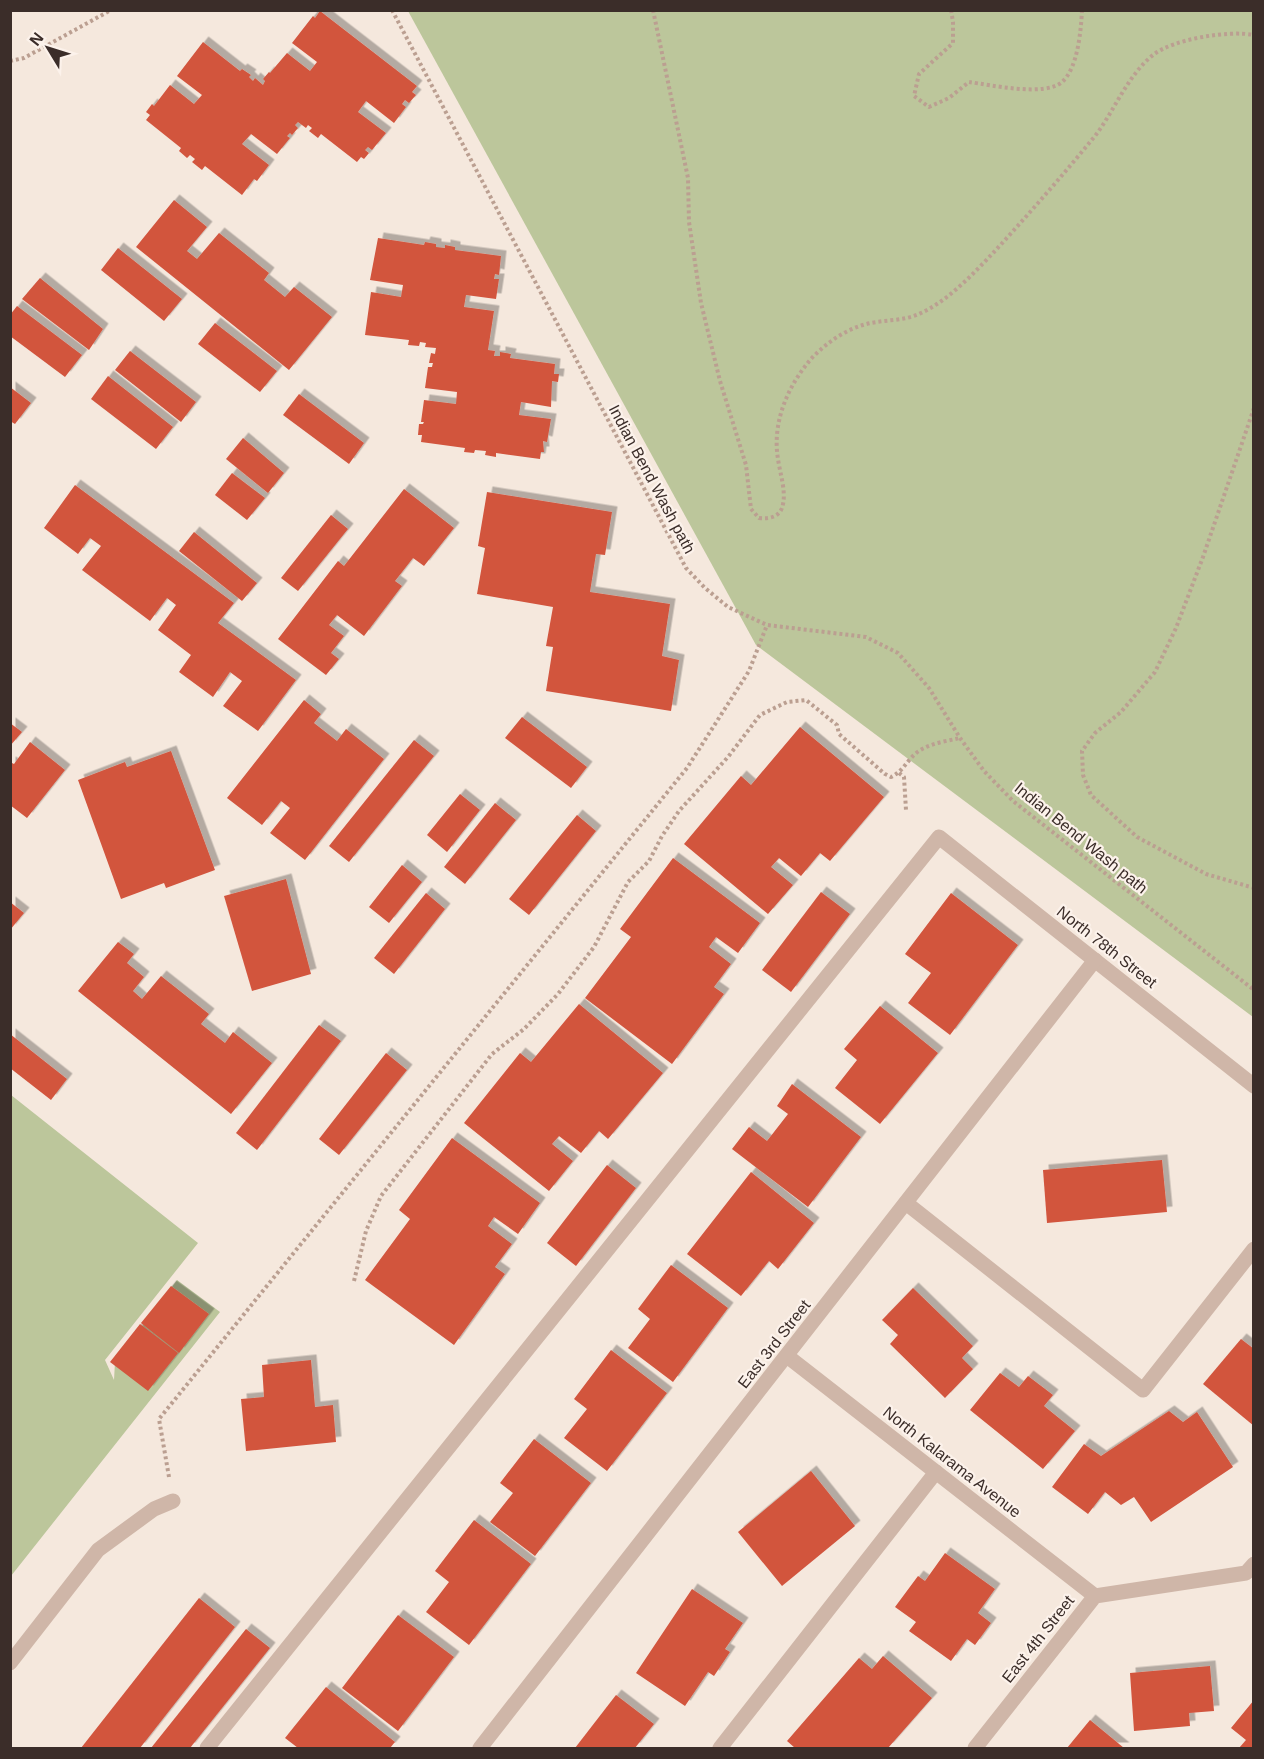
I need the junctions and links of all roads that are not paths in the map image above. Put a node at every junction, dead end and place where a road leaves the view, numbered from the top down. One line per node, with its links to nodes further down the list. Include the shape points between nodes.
1 (1095, 960): 2 (street, North 78th Street); 3 (street, East 3rd Street); 11 (street, North 78th Street, via 939,837)
2 (1254, 1086)
3 (906, 1203): 4 (street, via 1143,1390); 5 (street, East 3rd Street)
4 (1254, 1249)
5 (787, 1356): 6 (street, North Kalarama Avenue); 12 (street, East 3rd Street)
6 (936, 1472): 9 (street, North Kalarama Avenue); 13 (street)
7 (173, 1501): 10 (street, via 154,1509 98,1550)
8 (1251, 1572): 9 (street, East 4th Street)
9 (1095, 1596): 14 (street, East 4th Street)
10 (10, 1663)
11 (207, 1749)
12 (480, 1749)
13 (720, 1749)
14 (975, 1749)

